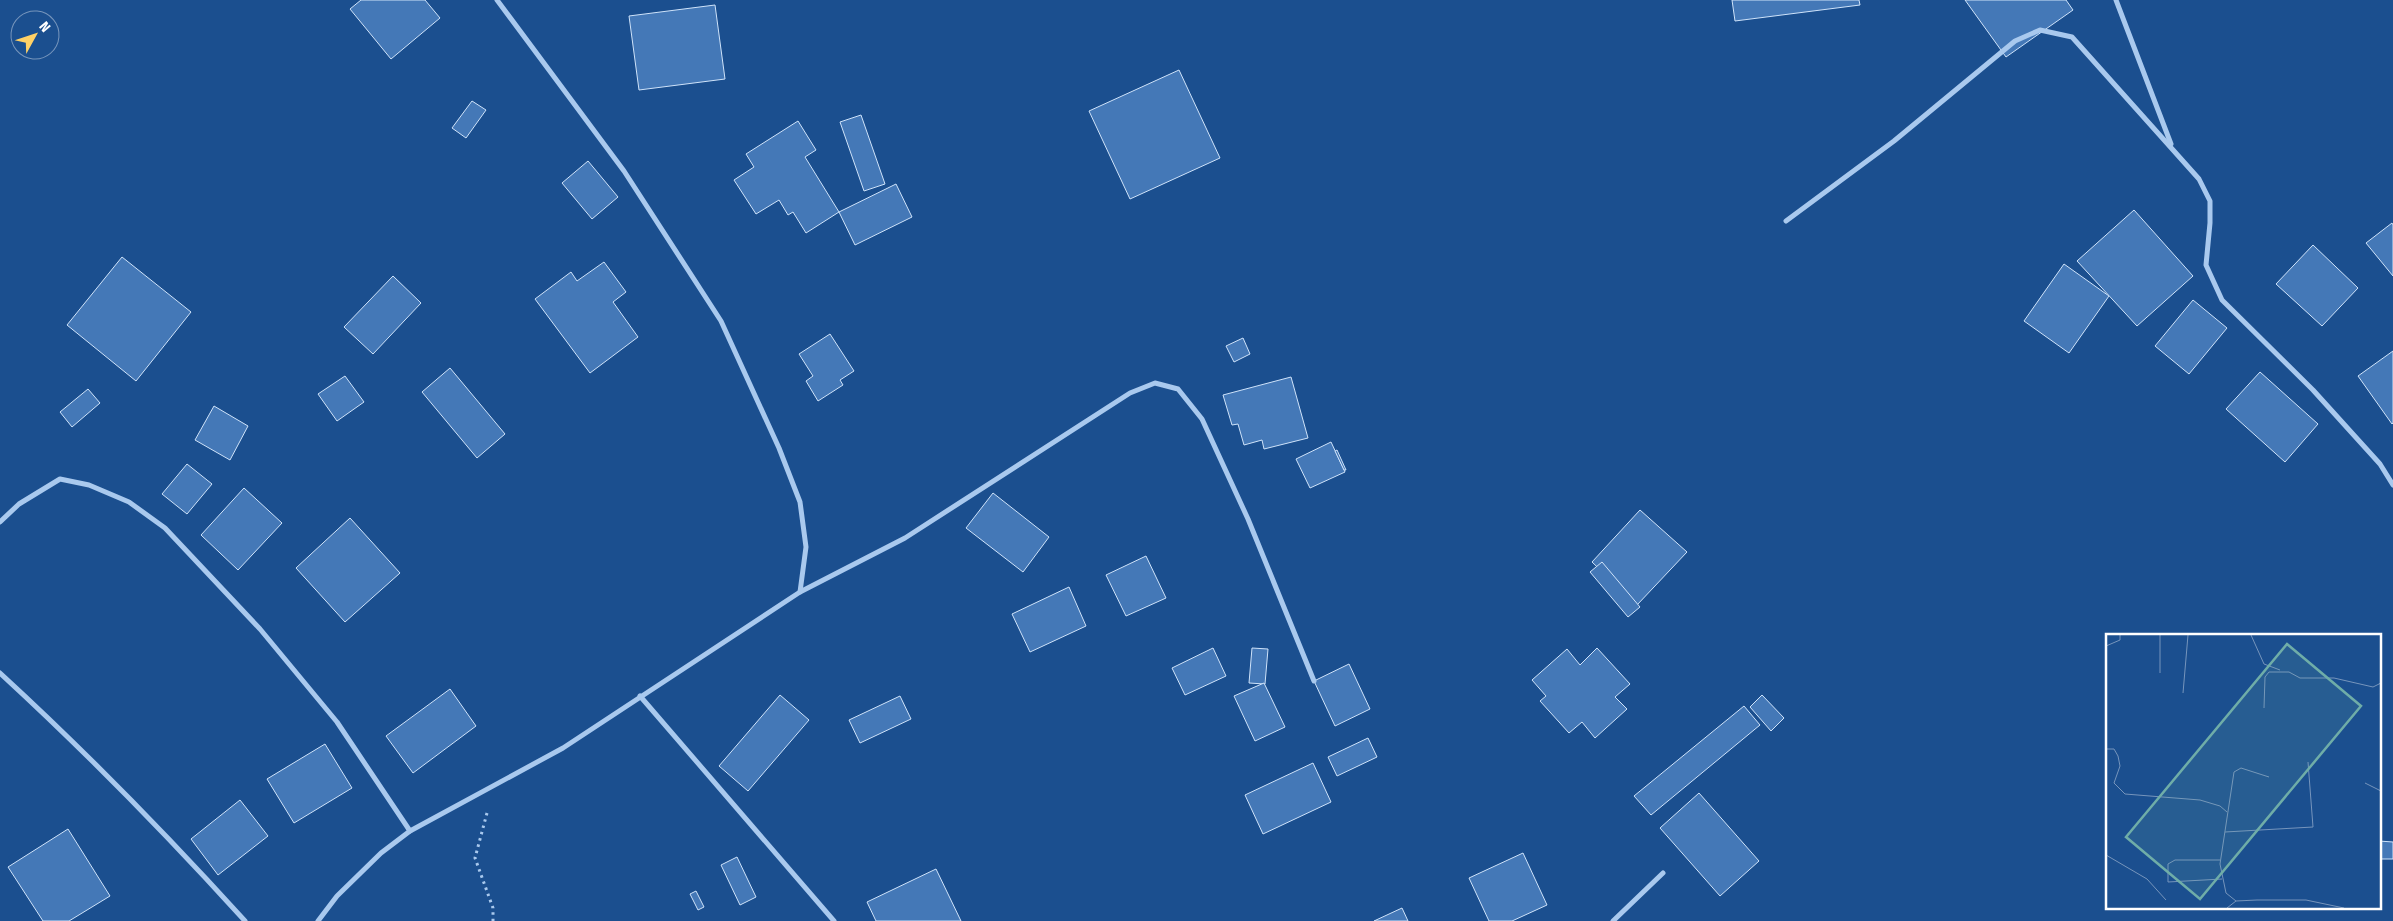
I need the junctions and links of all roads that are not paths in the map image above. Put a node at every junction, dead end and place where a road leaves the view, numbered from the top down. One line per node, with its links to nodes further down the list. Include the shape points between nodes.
1 (497, 0): 7 (street, via 624,171 721,321 800,502 806,547)
2 (2116, 0): 3 (street)
3 (2173, 148): 4 (street, via 2072,37 2040,30 2015,41 1894,141); 5 (street, via 2199,179 2210,201 2206,265 2222,300 2313,390 2380,464)
4 (1786, 221)
5 (2393, 485)
6 (0, 522): 11 (street, via 19,504 60,479 89,485 129,502 165,528 260,629 331,715)
7 (800, 592): 9 (street, via 905,538 1130,393 1155,383 1178,389 1202,419 1248,519); 10 (street)
8 (0, 673): 13 (street, via 75,742 158,826)
9 (1314, 681)
10 (640, 696): 11 (street, via 563,748); 15 (street)
11 (410, 831): 14 (street, via 381,853)
12 (1663, 874): 16 (street)
13 (245, 921)
14 (318, 921)
15 (834, 921)
16 (1613, 921)

